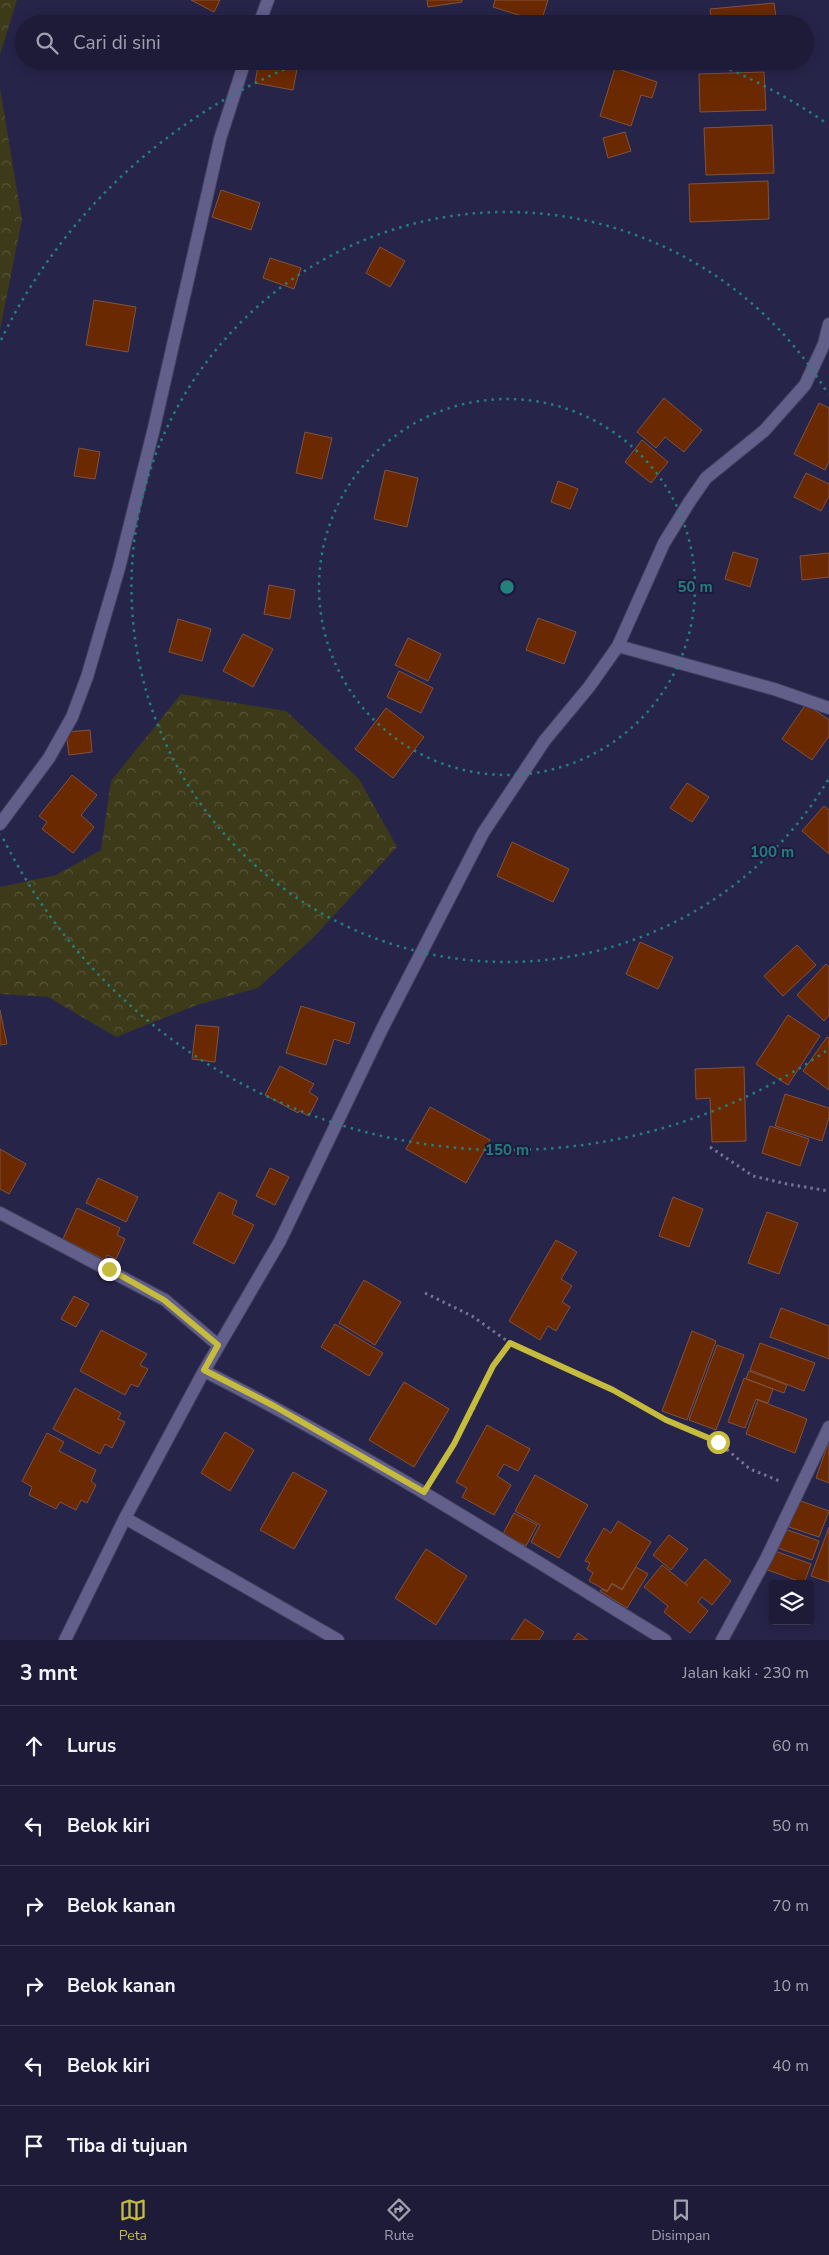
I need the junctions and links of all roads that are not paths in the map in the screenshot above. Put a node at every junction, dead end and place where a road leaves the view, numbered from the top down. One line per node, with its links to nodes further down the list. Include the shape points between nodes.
1 (268, 0): 2 (street)
2 (262, 15)
3 (242, 70): 7 (street, via 220,139 154,428 119,568 87,677 72,717 49,758)
4 (829, 324): 5 (street, via 824,344 805,385 764,431 706,478 690,501 664,543)
5 (618, 646): 6 (street, via 774,689); 9 (street, via 545,740 483,833 382,1028 280,1241)
6 (829, 708)
7 (0, 824)
8 (0, 1213): 9 (street, via 164,1300)
9 (218, 1345): 10 (street)
10 (204, 1370): 12 (street); 15 (street, via 424,1492)
11 (829, 1427): 16 (street, via 767,1557)
12 (125, 1518): 13 (street); 14 (street)
13 (66, 1640)
14 (338, 1640)
15 (666, 1640)
16 (722, 1640)

